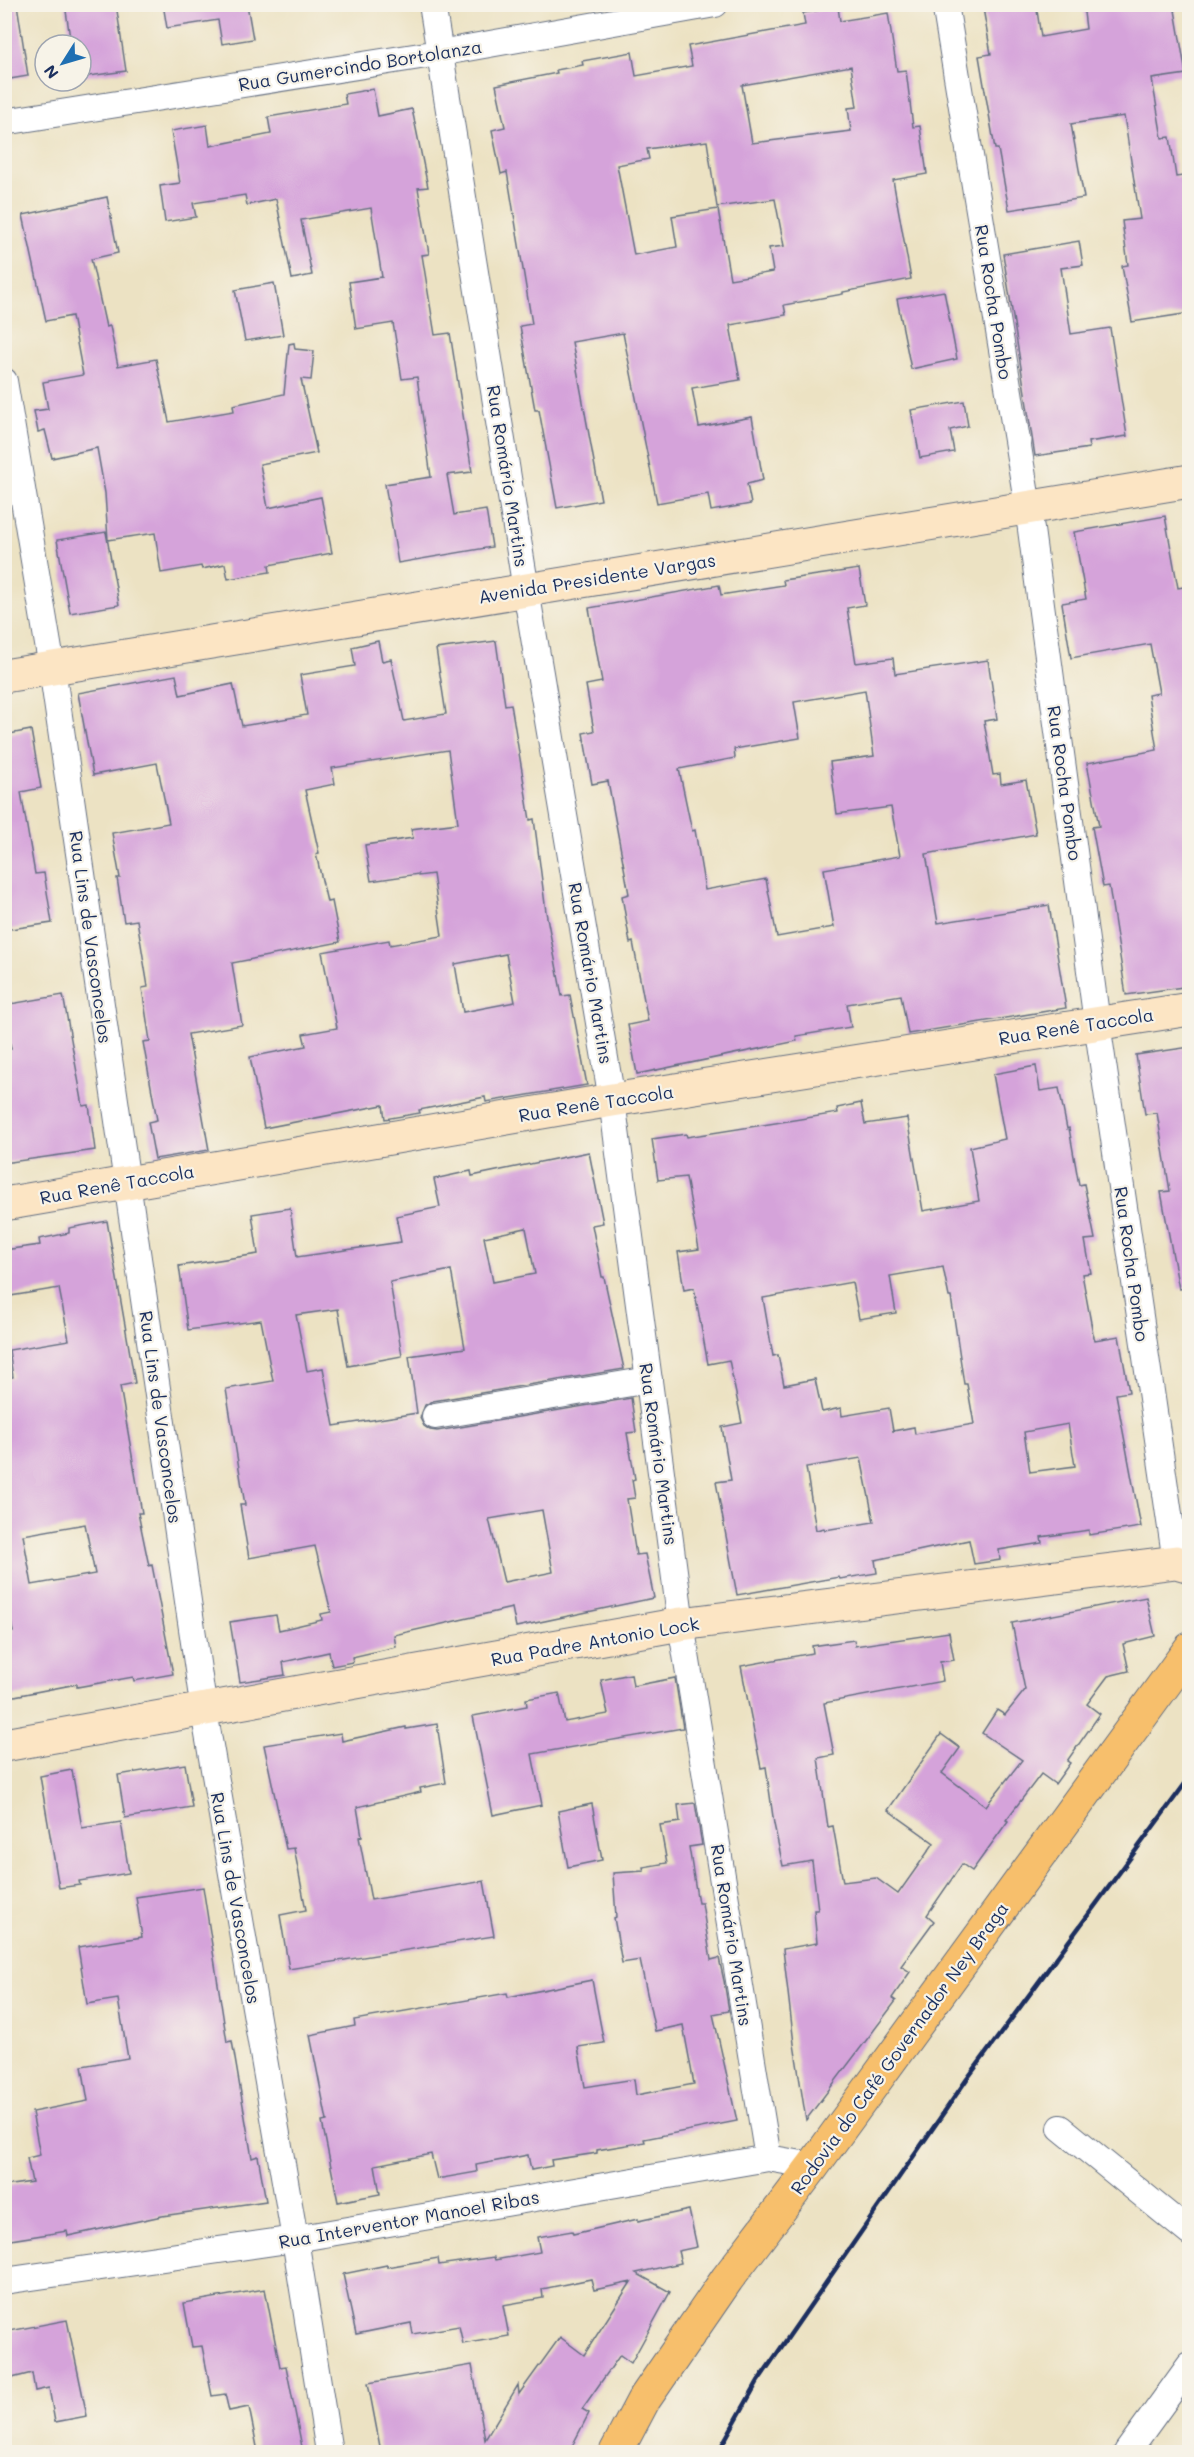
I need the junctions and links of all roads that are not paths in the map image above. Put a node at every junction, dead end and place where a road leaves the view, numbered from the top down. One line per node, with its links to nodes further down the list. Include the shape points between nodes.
1 (432, 4): 4 (street, Rua Romário Martins)
2 (715, 4): 4 (street, Rua Gumercindo Bortolanza)
3 (945, 4): 8 (street, Rua Rocha Pombo)
4 (439, 53): 5 (street, Rua Gumercindo Bortolanza); 9 (street, Rua Romário Martins)
5 (4, 122)
6 (4, 381): 10 (street, Rua Lins de Vasconcelos)
7 (1190, 481): 8 (main road, Avenida Presidente Vargas)
8 (1028, 507): 9 (main road, Avenida Presidente Vargas); 13 (street, Rua Rocha Pombo)
9 (526, 590): 10 (main road, Avenida Presidente Vargas); 14 (street, Rua Romário Martins)
10 (52, 668): 11 (main road, Avenida Presidente Vargas); 15 (street, Rua Lins de Vasconcelos)
11 (4, 676)
12 (1190, 1009): 13 (main road, Rua Renê Taccola)
13 (1097, 1023): 14 (main road, Rua Renê Taccola); 19 (street, Rua Rocha Pombo)
14 (612, 1100): 15 (main road, Rua Renê Taccola); 17 (street, Rua Romário Martins)
15 (127, 1182): 16 (main road, Rua Renê Taccola); 22 (street, Rua Lins de Vasconcelos)
16 (4, 1204)
17 (649, 1380): 18 (street); 20 (street, Rua Romário Martins)
18 (435, 1416)
19 (1183, 1564): 20 (main road, Rua Padre Antonio Lock)
20 (681, 1624): 22 (main road, Rua Padre Antonio Lock); 25 (street, Rua Romário Martins)
21 (1190, 1649): 26 (main road, Rodovia do Café Governador Ney Braga)
22 (204, 1711): 23 (main road, Rua Padre Antonio Lock); 28 (street, Rua Lins de Vasconcelos)
23 (4, 1745)
24 (1061, 2128): 27 (street)
25 (768, 2158): 26 (street, Rua Interventor Manoel Ribas); 28 (street, Rua Interventor Manoel Ribas)
26 (813, 2166): 32 (main road, Rodovia do Café Governador Ney Braga, via 727,2280 650,2392)
27 (1190, 2233)
28 (295, 2239): 29 (street, Rua Interventor Manoel Ribas); 31 (street, Rua Lins de Vasconcelos)
29 (4, 2281)
30 (1190, 2365): 33 (street)
31 (329, 2452)
32 (616, 2452)
33 (1127, 2452)

